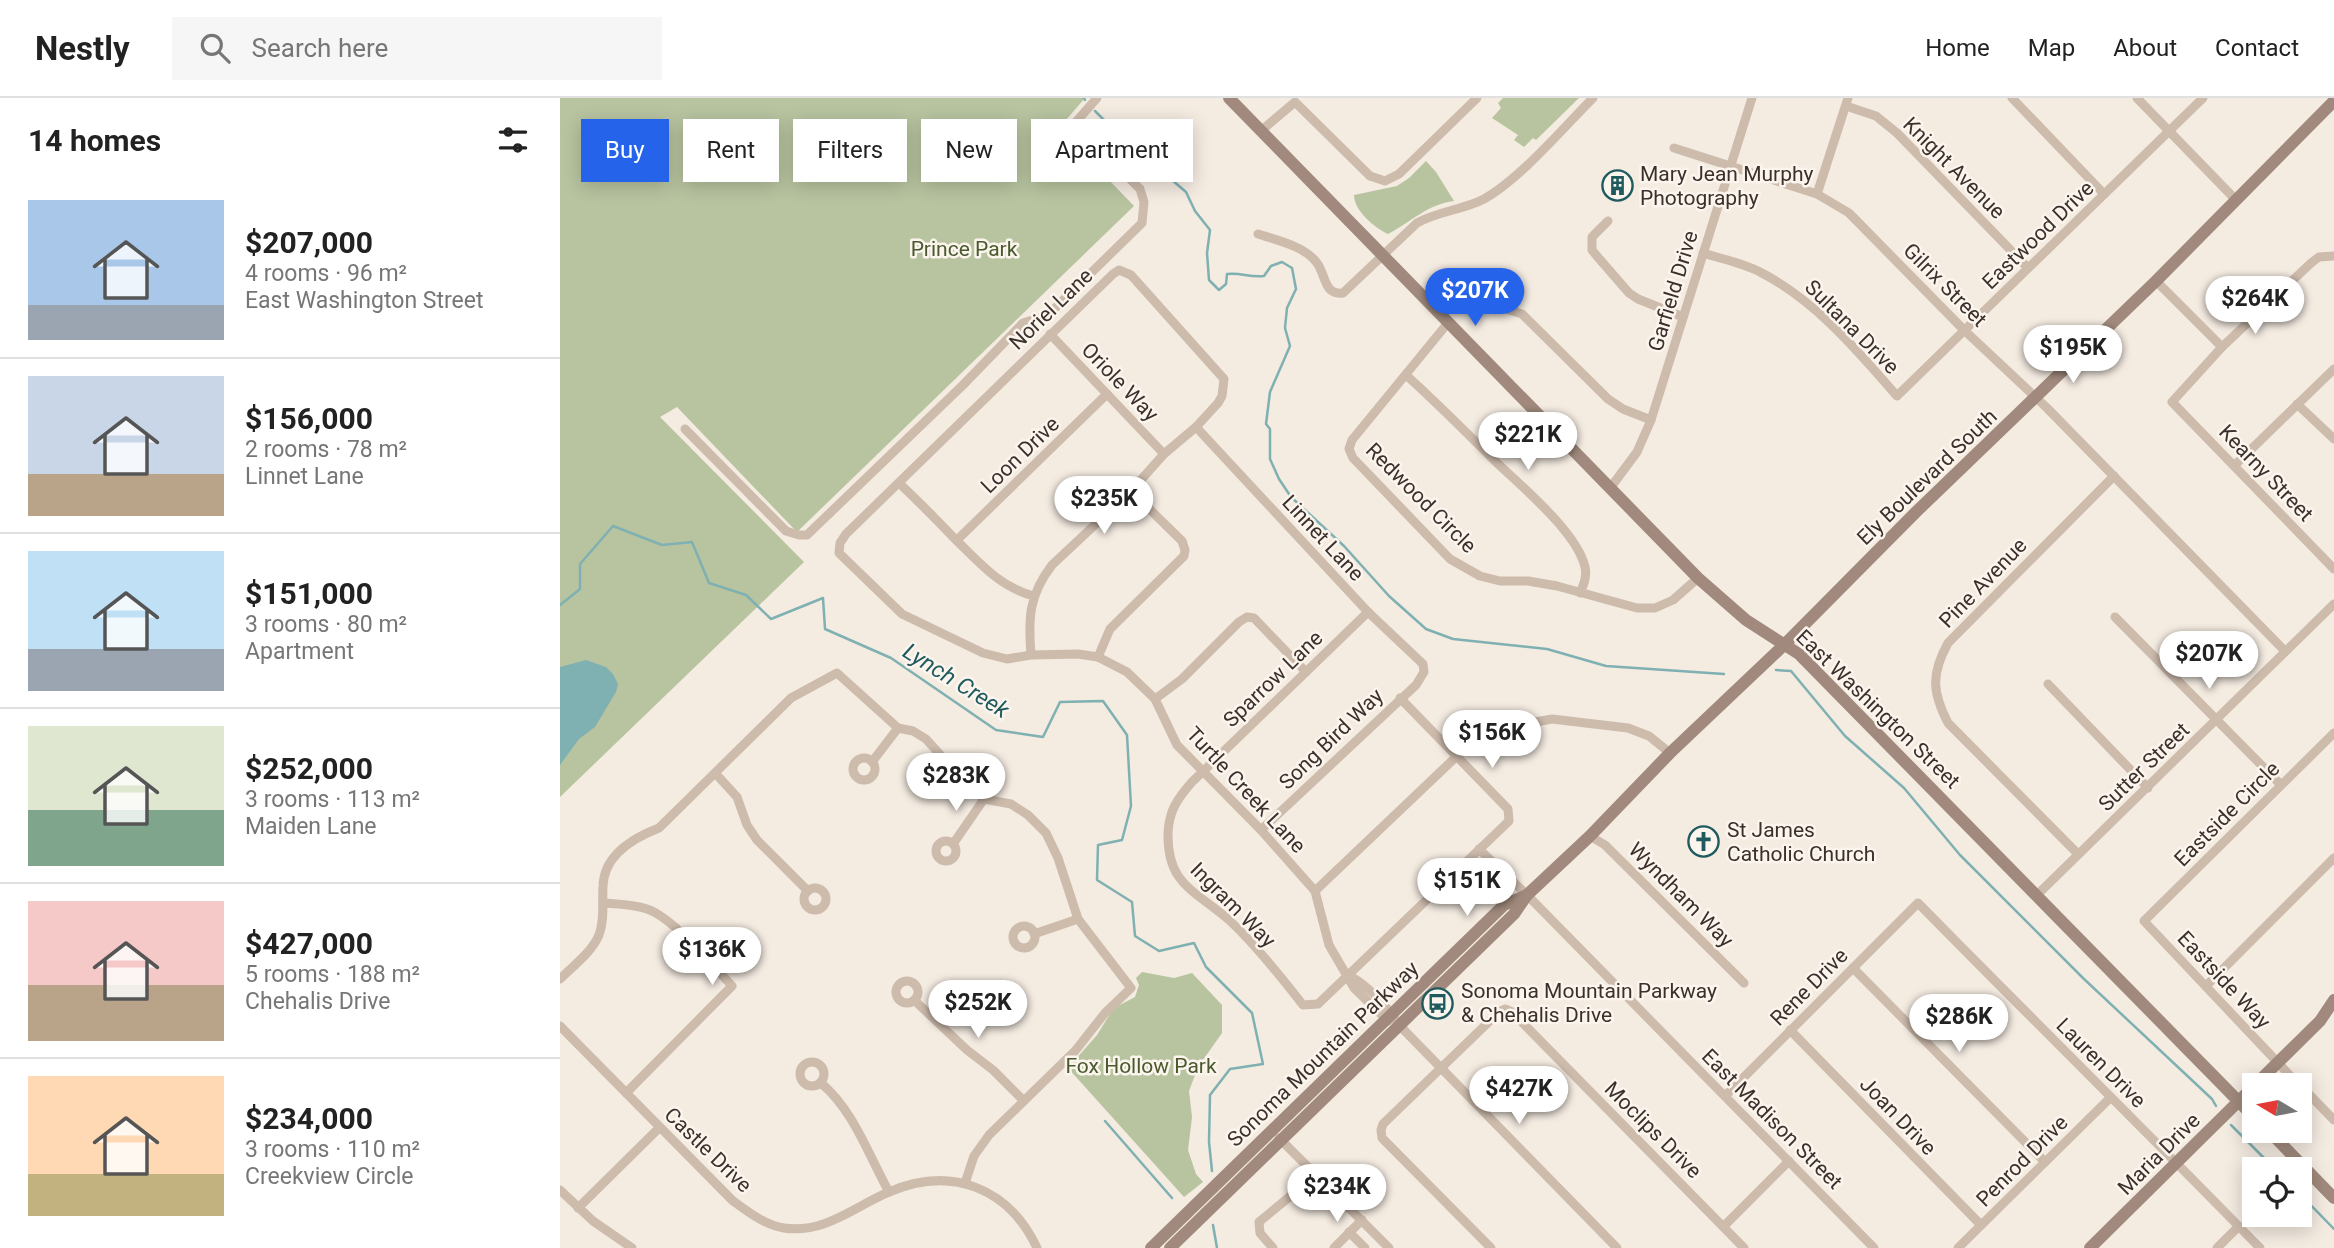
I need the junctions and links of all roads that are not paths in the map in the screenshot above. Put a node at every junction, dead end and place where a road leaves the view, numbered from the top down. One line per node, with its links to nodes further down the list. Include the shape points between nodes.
1 (1097, 98): 40 (street, via 1075,123 1140,189 1142,223 1048,315 1023,323 807,535 786,531)
2 (1229, 98): 12 (main road, East Washington Street)
3 (1477, 98): 9 (street, via 1399,174 1385,181 1370,176)
4 (1593, 98): 22 (street, via 1496,191 1465,207 1422,220)
5 (1752, 98): 15 (street, Garfield Drive)
6 (2012, 98): 17 (street)
7 (2137, 98): 13 (street)
8 (2203, 98): 13 (street, Eastwood Drive)
9 (1293, 100): 12 (street)
10 (2334, 101): 18 (main road, Ely Boulevard South)
11 (1847, 102): 16 (street); 24 (street, Knight Avenue, via 1897,133)
12 (1262, 130): 22 (main road, East Washington Street)
13 (2169, 131): 17 (street, Eastwood Drive); 18 (street)
14 (1674, 148): 15 (street, Gilrix Street)
15 (1730, 166): 16 (street, Gilrix Street); 21 (street, Garfield Drive)
16 (1817, 194): 29 (street, Gilrix Street, via 1849,213)
17 (2104, 194): 24 (street, Eastwood Drive)
18 (2235, 199): 25 (main road, Ely Boulevard South)
19 (1608, 220): 27 (street, via 1592,237 1595,255 1629,293)
20 (1258, 234): 22 (street, via 1312,257 1335,294 1343,293)
21 (1703, 253): 27 (street, Garfield Drive); 35 (street, Sultana Drive, via 1758,270 1785,286 1821,314)
22 (1382, 256): 28 (main road, East Washington Street)
23 (2334, 256): 31 (street, via 2311,263)
24 (2028, 268): 29 (street, Eastwood Drive)
25 (2156, 281): 31 (street); 36 (main road, Ely Boulevard South)
26 (1497, 306): 38 (street, via 1522,314 1608,399)
27 (1683, 317): 38 (street, Garfield Drive)
28 (1447, 324): 33 (street, Redwood Circle); 46 (main road, East Washington Street)
29 (1964, 330): 35 (street, Eastwood Drive); 36 (street, Gilrix Street)
30 (1050, 334): 34 (street, Oriole Way); 39 (street, Noriel Lane, via 1113,274 1123,270 1131,275 1224,379 1218,404); 45 (street, Noriel Lane)
31 (2222, 346): 43 (street, Kearny Street, via 2172,402)
32 (2334, 369): 37 (street)
33 (1406, 375): 51 (street, via 1563,529 1585,568); 51 (street, Redwood Circle, via 1352,440 1353,458 1464,568 1500,581 1528,581)
34 (1107, 394): 42 (street, Oriole Way); 48 (street, Loon Drive)
35 (1897, 396)
36 (2036, 398): 44 (street, Gilrix Street); 56 (main road, Ely Boulevard South)
37 (2297, 404): 41 (street); 43 (street)
38 (1651, 420): 46 (street, Garfield Drive, via 1637,452)
39 (1196, 427): 42 (street); 54 (street, Linnet Lane)
40 (685, 429)
41 (2334, 439)
42 (1164, 454): 47 (street)
43 (2235, 466): 49 (street, Kearny Street)
44 (2114, 476): 57 (street, Gilrix Street); 81 (street, Pine Avenue, via 1948,643 1935,680 1936,696 1948,723)
45 (899, 483): 48 (street); 58 (street, Turtle Creek Lane, via 846,534 839,553 902,614 983,653 1007,659)
46 (1611, 487): 50 (main road, East Washington Street)
47 (1130, 491): 52 (street, via 1052,565); 59 (street, via 1182,541 1184,556 1110,629)
48 (957, 540): 52 (street, via 1004,584)
49 (2334, 569)
50 (1698, 578): 51 (street, Redwood Circle, via 1673,600 1655,608 1637,608); 56 (main road, East Washington Street, via 1746,620)
51 (1580, 593)
52 (1034, 596): 58 (street, via 1029,617)
53 (2334, 604): 57 (street, Sutter Street)
54 (1368, 612): 60 (street, Sparrow Lane); 61 (street, Linnet Lane, via 1423,664)
55 (2115, 617): 65 (street)
56 (1785, 644): 69 (main road, Sonoma Mountain Parkway); 86 (main road, East Washington Street)
57 (2285, 651): 65 (street, Sutter Street)
58 (1031, 655): 59 (street, Turtle Creek Lane)
59 (1098, 657): 64 (street, Turtle Creek Lane, via 1127,673)
60 (1306, 672): 64 (street, via 1254,618 1247,617); 72 (street, Sparrow Lane)
61 (1423, 672): 63 (street, Song Bird Way)
62 (2048, 684): 75 (street)
63 (1400, 698): 70 (street); 77 (street, Song Bird Way)
64 (1155, 699): 72 (street, Turtle Creek Lane, via 1177,745)
65 (2217, 720): 74 (street); 75 (street, Sutter Street)
66 (1531, 723): 69 (street, via 1552,719 1628,728 1649,736)
67 (898, 728): 71 (street); 73 (street, via 836,673 791,698); 76 (street, via 926,739)
68 (2334, 733): 74 (street, Eastside Circle)
69 (1670, 753): 78 (main road, Sonoma Mountain Parkway)
70 (1457, 756): 80 (street, via 1508,809 1509,821); 84 (street)
71 (872, 762)
72 (1203, 772): 77 (street, Turtle Creek Lane); 93 (street, Ingram Way, via 1178,798 1169,816 1168,853 1173,870 1230,922 1303,1005 1318,1004)
73 (716, 774): 83 (street, via 737,797 757,840); 88 (street, via 659,828 618,853 603,883)
74 (2281, 785): 90 (street, Eastside Circle)
75 (2148, 788): 81 (street, Sutter Street)
76 (984, 799): 79 (street); 89 (street, via 1012,804 1046,833)
77 (1261, 831): 84 (street, Turtle Creek Lane)
78 (1590, 836): 85 (main road, Sonoma Mountain Parkway); 95 (street, Wyndham Way, via 1605,845)
79 (953, 844)
80 (1479, 849): 85 (street); 93 (street, Ingram Way)
81 (2078, 855): 86 (street, Sutter Street)
82 (2334, 858): 96 (street)
83 (808, 891)
84 (1315, 891): 93 (street, Turtle Creek Lane, via 1329,945)
85 (1527, 895): 99 (main road, Sonoma Mountain Parkway, via 1504,905); 108 (street, East Madison Street)
86 (2038, 895): 113 (main road, East Washington Street)
87 (1918, 903): 92 (street, Rene Drive); 109 (street, Lauren Drive)
88 (603, 904): 94 (street, via 598,936); 107 (street, via 649,909 670,923 732,986)
89 (1079, 919): 91 (street); 112 (street, via 1131,988)
90 (2144, 921): 96 (street, Eastside Way)
91 (1034, 934)
92 (1853, 968): 101 (street, Rene Drive); 120 (street)
93 (1348, 975): 99 (street, Turtle Creek Lane, via 1360,982)
94 (560, 979)
95 (1744, 983)
96 (2206, 986): 102 (street, Eastside Way)
97 (914, 1000): 112 (street)
98 (2334, 1000): 102 (main road, Maria Drive)
99 (1392, 1020): 103 (street, Turtle Creek Lane); 117 (main road, Sonoma Mountain Parkway)
100 (560, 1026): 107 (street, Castle Drive)
101 (1790, 1030): 108 (street, Rene Drive); 129 (street, Joan Drive)
102 (2278, 1063): 104 (main road, Maria Drive); 105 (street, Eastside Way)
103 (1441, 1069): 130 (street, Moclips Drive, via 1499,1012 1512,1012); 141 (street, via 1383,1124 1382,1138); 142 (street, Turtle Creek Lane)
104 (2268, 1073)
105 (2288, 1073)
106 (821, 1083): 125 (street, via 846,1110)
107 (626, 1093): 116 (street, Castle Drive)
108 (1725, 1096): 119 (street, East Madison Street)
109 (2110, 1098): 120 (street, Penrod Drive); 121 (street, Lauren Drive)
110 (2242, 1098): 113 (main road, Maria Drive)
111 (2312, 1098): 115 (street, Eastside Way)
112 (1023, 1100): 122 (street, via 974,1156)
113 (2239, 1101): 114 (main road, East Washington Street); 121 (main road, Maria Drive)
114 (2242, 1104)
115 (2334, 1120)
116 (659, 1128): 125 (street, Castle Drive, via 733,1200 757,1218 785,1228 815,1227 842,1218); 127 (street)
117 (1276, 1135): 128 (street); 135 (main road, Sonoma Mountain Parkway); 136 (main road, Sonoma Mountain Parkway)
118 (2281, 1143): 126 (main road)
119 (1789, 1161): 130 (street); 144 (street, East Madison Street)
120 (2045, 1162): 129 (street, Penrod Drive)
121 (2179, 1163): 131 (street, Lauren Drive); 146 (main road, Maria Drive)
122 (965, 1183): 125 (street, Castle Drive, via 916,1183); 134 (street, Castle Drive, via 998,1198 1023,1223)
123 (1299, 1189): 137 (street, via 1259,1222 1260,1233)
124 (560, 1190): 127 (street)
125 (889, 1192)
126 (2334, 1198)
127 (578, 1208): 133 (street)
128 (1362, 1220): 132 (street); 140 (street)
129 (1981, 1225): 145 (street, Penrod Drive)
130 (1724, 1226): 143 (street, Moclips Drive)
131 (2239, 1226): 147 (street); 148 (street, Lauren Drive)
132 (1349, 1232): 138 (street); 139 (street)
133 (632, 1248)
134 (1037, 1248)
135 (1151, 1248)
136 (1170, 1248)
137 (1273, 1248)
138 (1334, 1248)
139 (1364, 1248)
140 (1389, 1248)
141 (1490, 1248)
142 (1617, 1248)
143 (1744, 1248)
144 (1874, 1248)
145 (1958, 1248)
146 (2090, 1248)
147 (2217, 1248)
148 (2260, 1248)

